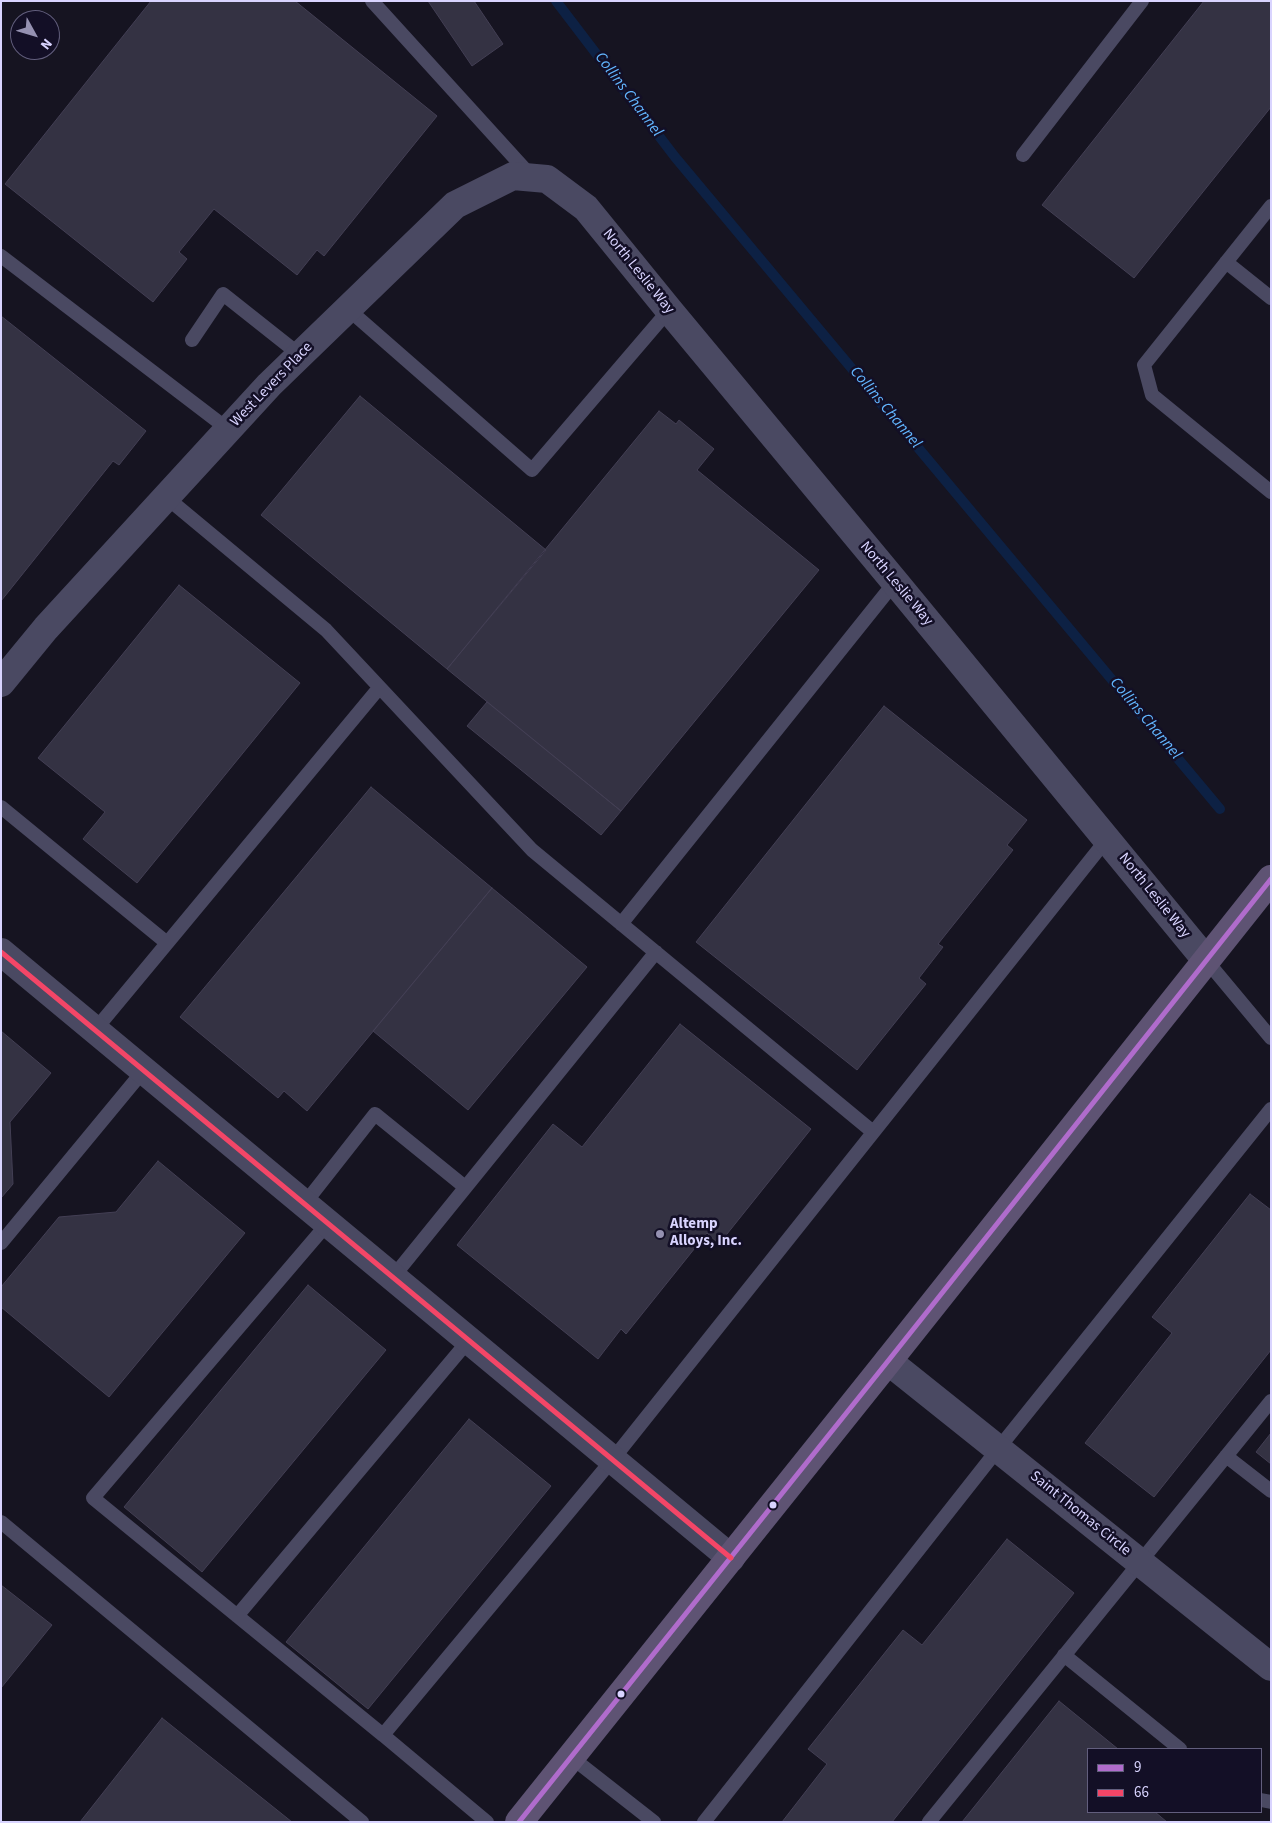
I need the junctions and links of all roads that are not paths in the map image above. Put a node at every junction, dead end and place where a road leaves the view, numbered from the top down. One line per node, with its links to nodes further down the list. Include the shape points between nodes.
1 (372, 1): 4 (lane)
2 (1142, 1): 3 (lane)
3 (1023, 155)
4 (533, 178): 6 (street, West Levers Place, via 547,179); 10 (street, West Levers Place, via 513,176 455,205)
5 (1271, 206): 8 (lane)
6 (586, 208): 11 (street, North Leslie Way)
7 (1, 256): 14 (lane)
8 (1226, 262): 9 (lane); 15 (lane, via 1144,365 1152,395)
9 (1271, 298)
10 (348, 309): 11 (lane, via 532,470); 13 (street, West Levers Place)
11 (669, 310): 17 (street, North Leslie Way)
12 (192, 340): 13 (lane, via 223,294)
13 (300, 355): 14 (street, West Levers Place)
14 (228, 430): 16 (street, West Levers Place)
15 (1271, 492)
16 (166, 497): 18 (street, West Levers Place, via 46,628); 19 (lane, via 326,630)
17 (895, 582): 21 (street, North Leslie Way); 23 (lane)
18 (1, 683)
19 (379, 688): 23 (lane, via 532,850); 24 (lane)
20 (1, 807): 24 (lane)
21 (1107, 839): 27 (street, North Leslie Way); 32 (lane)
22 (1271, 880): 27 (main road)
23 (622, 924): 26 (lane)
24 (167, 943): 28 (lane)
25 (1, 952): 28 (street)
26 (656, 952): 32 (lane); 33 (lane)
27 (1206, 960): 29 (lane); 39 (main road)
28 (95, 1030): 30 (street)
29 (1271, 1038)
30 (144, 1070): 34 (street); 36 (lane)
31 (1271, 1109): 41 (lane)
32 (873, 1132): 43 (lane)
33 (465, 1187): 34 (lane, via 375,1114); 37 (lane)
34 (305, 1203): 35 (street)
35 (328, 1223): 37 (street); 48 (lane, via 93,1498)
36 (1, 1243)
37 (393, 1276): 38 (street)
38 (469, 1340): 43 (street); 48 (lane)
39 (888, 1361): 41 (street, Saint Thomas Circle); 46 (main road)
40 (1271, 1400): 42 (lane)
41 (998, 1448): 47 (street, Saint Thomas Circle); 58 (lane)
42 (1226, 1456): 44 (lane); 47 (lane)
43 (613, 1459): 46 (street); 51 (lane)
44 (1271, 1491)
45 (1, 1522): 54 (lane)
46 (731, 1558): 53 (main road)
47 (1141, 1562): 49 (lane); 50 (street, Saint Thomas Circle)
48 (237, 1616): 51 (lane)
49 (1064, 1655): 52 (lane); 59 (lane)
50 (1271, 1667)
51 (383, 1735): 55 (lane)
52 (1179, 1748)
53 (570, 1757): 56 (main road); 57 (lane)
54 (362, 1822)
55 (488, 1822)
56 (519, 1822)
57 (654, 1822)
58 (704, 1822)
59 (929, 1822)

